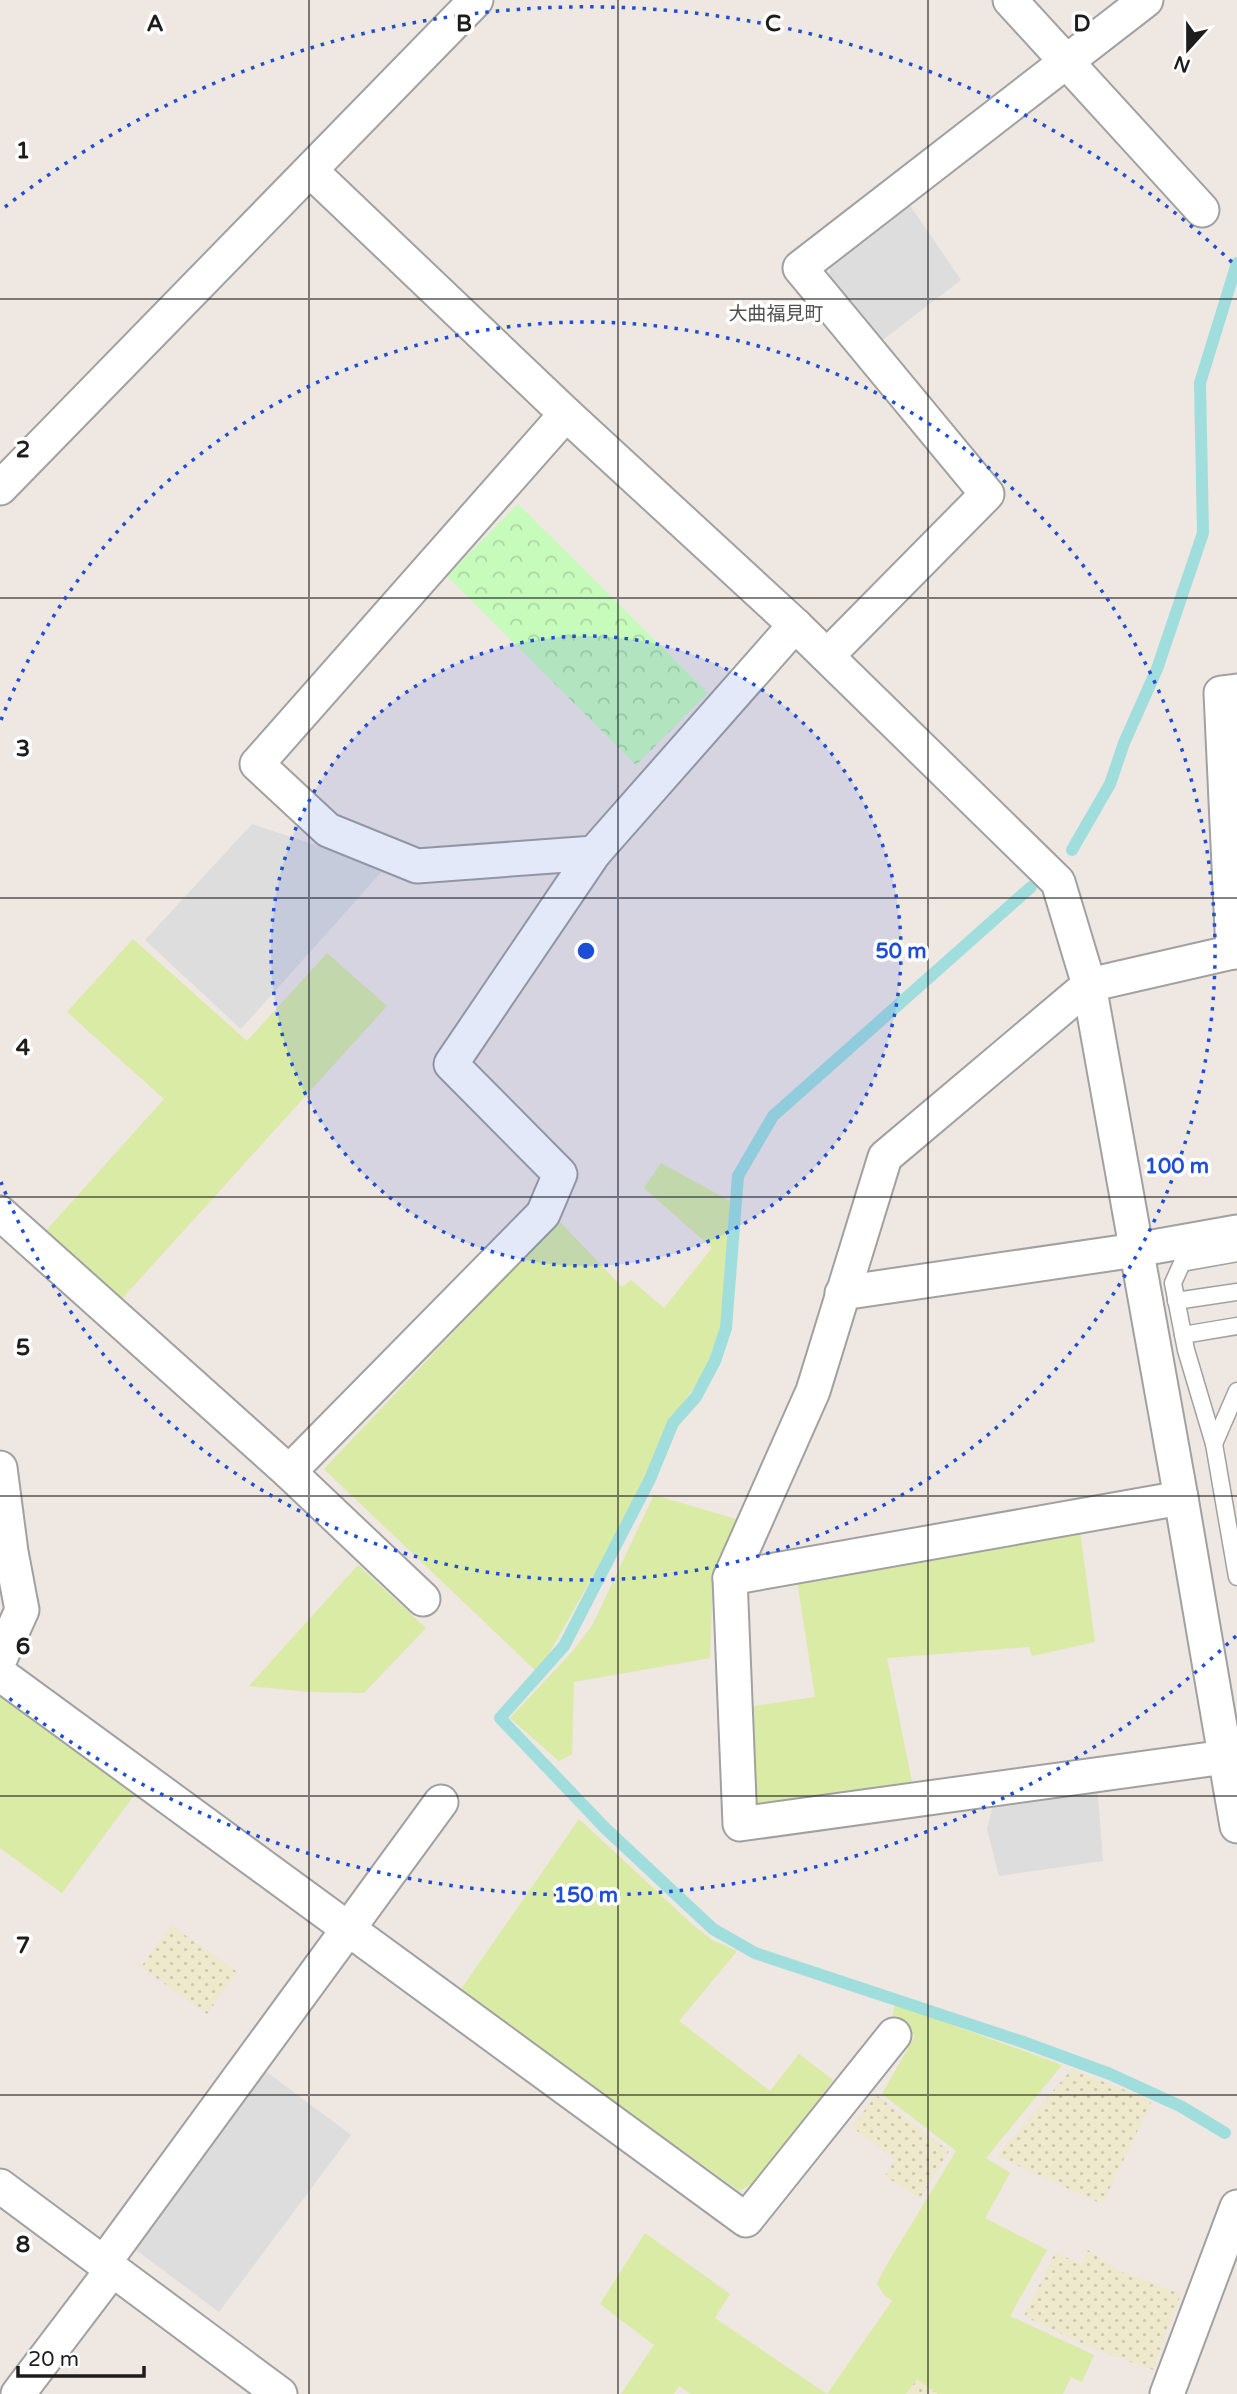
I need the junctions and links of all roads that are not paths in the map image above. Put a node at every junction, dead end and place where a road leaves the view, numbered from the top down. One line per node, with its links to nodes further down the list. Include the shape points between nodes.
1 (1010, 0): 4 (street)
2 (1146, 0): 4 (street)
3 (455, 6): 5 (street)
4 (1066, 61): 6 (street); 10 (street, via 800,268 987,495)
5 (311, 172): 7 (street); 8 (street)
6 (1202, 209)
7 (566, 414): 9 (street); 12 (street, via 257,764 328,830 417,866)
8 (0, 488)
9 (794, 625): 10 (street); 12 (street)
10 (827, 656): 14 (street, via 1058,882)
11 (1237, 691): 13 (street, via 1221,693)
12 (594, 853): 27 (street, via 451,1064 560,1174 543,1214)
13 (1235, 952): 14 (street)
14 (1089, 985): 17 (street); 20 (street, via 885,1157)
15 (0, 1213): 27 (street)
16 (1237, 1232): 17 (street)
17 (1136, 1250): 20 (street); 28 (street)
18 (1237, 1253): 21 (lane, via 1182,1263 1173,1283)
19 (1237, 1292): 21 (lane)
20 (842, 1293): 31 (street, via 813,1391)
21 (1176, 1301): 23 (lane)
22 (1237, 1326): 23 (lane)
23 (1183, 1335): 25 (lane)
24 (1237, 1391): 25 (lane)
25 (1214, 1444): 29 (lane)
26 (0, 1468): 33 (street)
27 (289, 1472): 32 (street)
28 (1181, 1497): 31 (street); 36 (street)
29 (1235, 1552): 30 (lane)
30 (1237, 1577)
31 (730, 1578): 36 (street, via 740,1824)
32 (423, 1600)
33 (11, 1606): 34 (street)
34 (0, 1659)
35 (0, 1674): 39 (street)
36 (1225, 1757): 38 (street)
37 (441, 1802): 39 (street)
38 (1237, 1826)
39 (348, 1928): 40 (street, via 746,2220); 43 (street)
40 (894, 2035)
41 (0, 2186): 43 (street)
42 (1237, 2207): 46 (street)
43 (108, 2267): 44 (street); 45 (street)
44 (18, 2394)
45 (280, 2394)
46 (1167, 2394)

